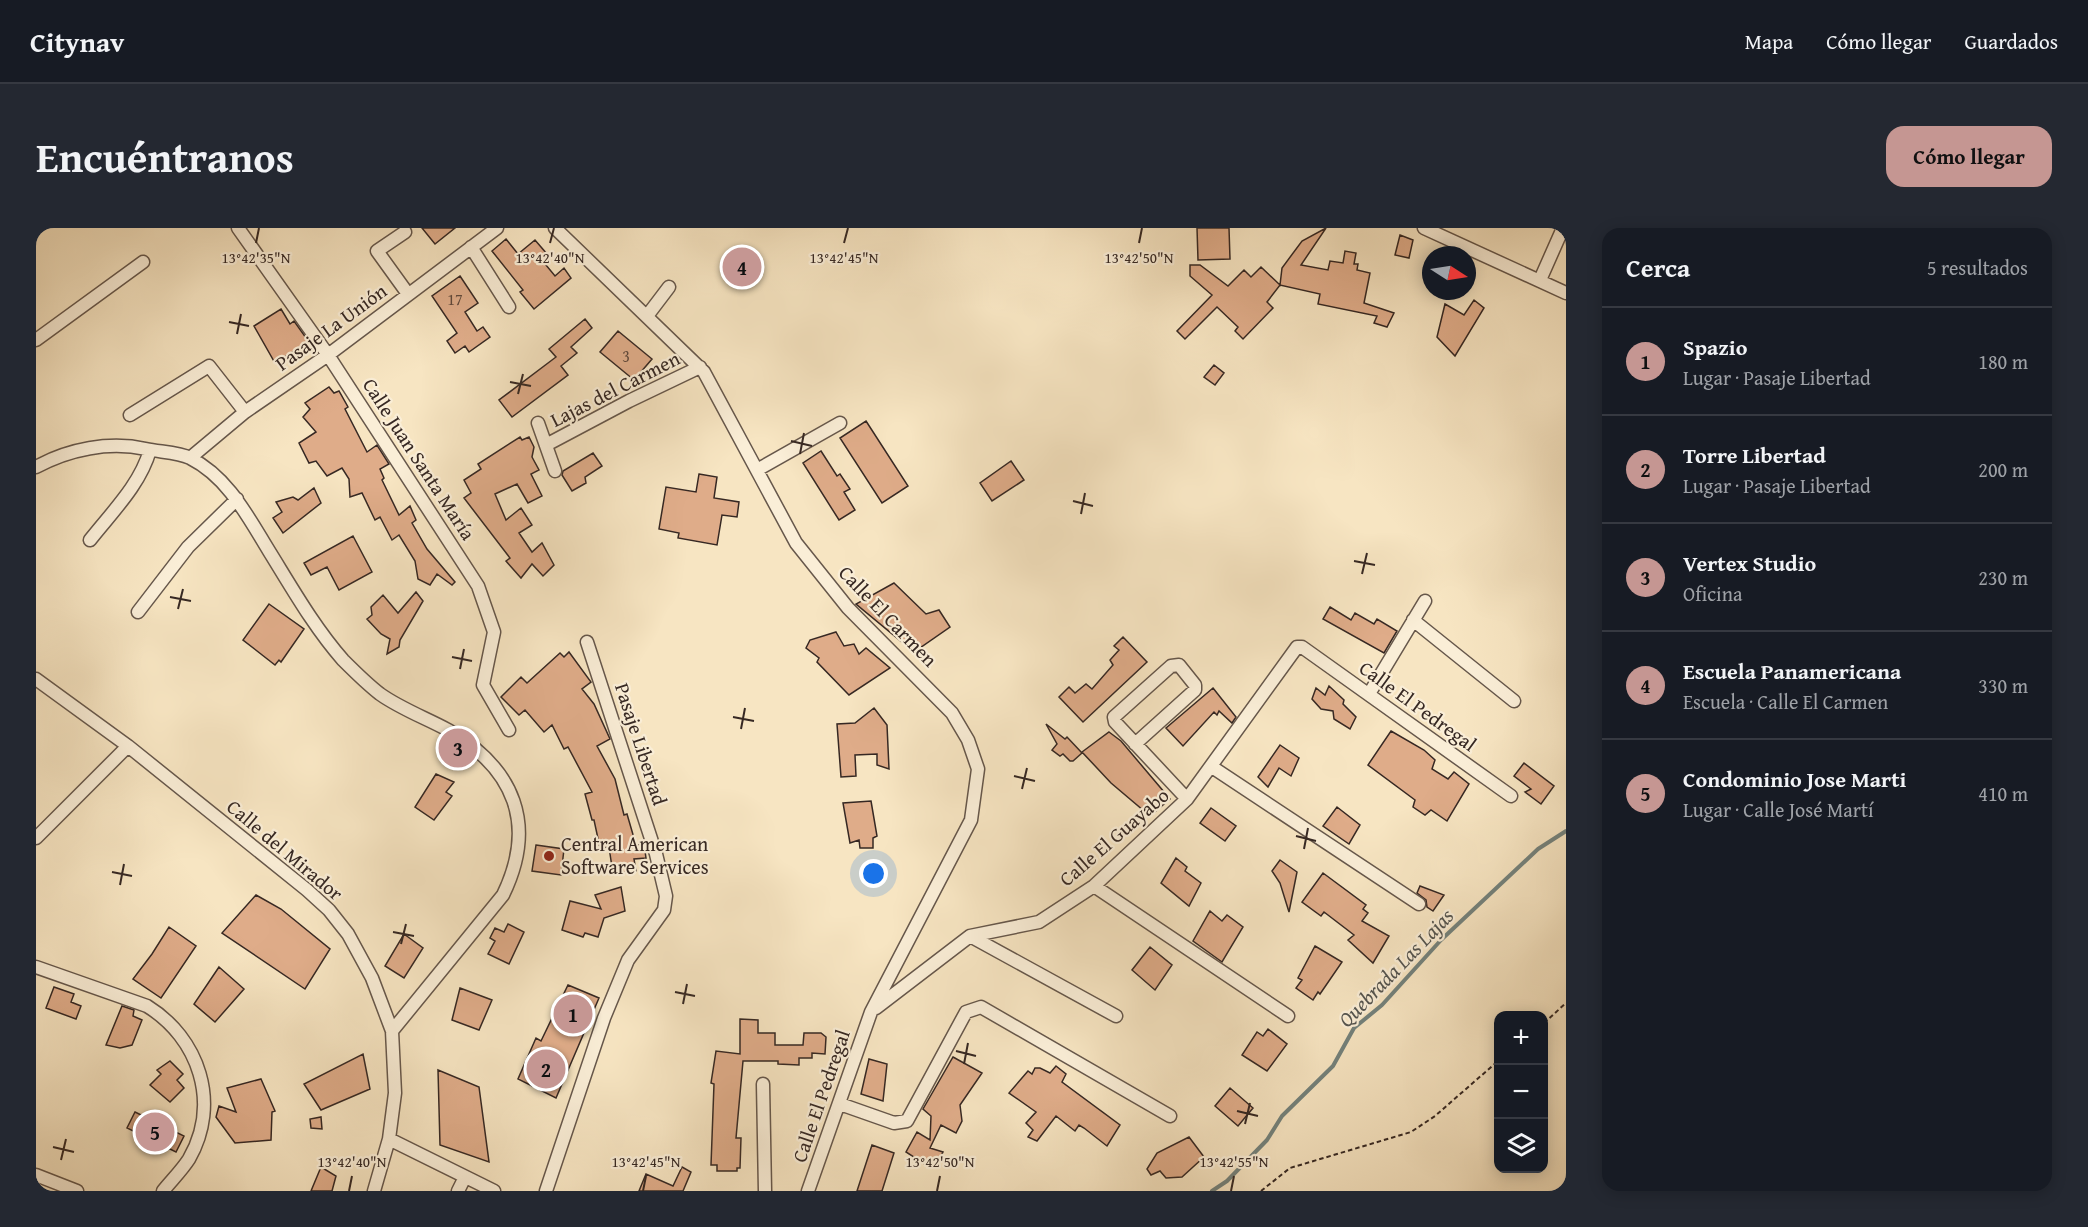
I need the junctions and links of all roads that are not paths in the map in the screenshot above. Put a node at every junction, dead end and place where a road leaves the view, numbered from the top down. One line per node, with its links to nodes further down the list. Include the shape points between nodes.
1 (238, 228): 16 (street, Calle Juan Santa María)
2 (497, 228): 7 (street, Pasaje La Unión)
3 (555, 228): 14 (street, Calle El Carmen)
4 (1424, 228): 9 (street)
5 (1563, 228): 9 (street)
6 (405, 232): 12 (street, via 377,251)
7 (471, 247): 12 (street, Pasaje La Unión); 13 (street)
8 (143, 262): 15 (street)
9 (1540, 280): 11 (street)
10 (669, 287): 14 (street)
11 (1566, 293)
12 (408, 294): 16 (street, Pasaje La Unión)
13 (509, 307)
14 (647, 316): 17 (street, Calle El Carmen)
15 (36, 340)
16 (328, 355): 18 (street, Pasaje La Unión); 38 (street, Calle Juan Santa María, via 478,586 494,632 483,685)
17 (700, 367): 22 (street, Lajas del Carmen); 26 (street, Calle El Carmen)
18 (245, 412): 19 (street, via 209,366); 24 (street, Pasaje La Unión)
19 (130, 414)
20 (538, 423): 22 (street)
21 (840, 423): 26 (street)
22 (546, 445): 27 (street)
23 (150, 450): 24 (street); 25 (street, via 122,445 99,447 60,456); 29 (street, via 129,491)
24 (190, 458): 28 (street)
25 (36, 467)
26 (757, 470): 49 (street, Calle El Carmen, via 796,543 848,608 952,713 968,740 978,769 971,820)
27 (555, 471)
28 (237, 499): 31 (street, via 188,547); 52 (street, via 314,624 345,661 381,694 450,732 488,761 500,774 515,810 520,844 517,863 503,895)
29 (90, 540)
30 (1425, 601): 32 (street)
31 (138, 612)
32 (1413, 621): 36 (street); 37 (street)
33 (587, 642): 64 (street, Pasaje Libertad, via 666,896 664,910 628,960 616,989)
34 (1302, 647): 36 (street, Calle El Pedregal); 41 (street, Calle El Guayabo, via 1293,650)
35 (36, 679): 40 (street, Calle del Mirador)
36 (1369, 694): 42 (street, Calle El Pedregal)
37 (1514, 701)
38 (509, 730)
39 (1135, 744): 39 (street, via 1114,717 1171,666 1179,665 1195,690); 43 (street)
40 (128, 746): 44 (street); 52 (street, Calle del Mirador, via 329,910 348,934 372,978)
41 (1212, 767): 43 (street, Calle El Guayabo); 46 (street)
42 (1511, 796)
43 (1187, 799): 45 (street, Calle El Guayabo)
44 (36, 838)
45 (1094, 886): 47 (street, Calle El Guayabo, via 1039,922); 51 (street)
46 (1419, 904)
47 (970, 936): 49 (street, Calle El Guayabo); 50 (street)
48 (36, 967): 60 (street, via 147,1006 164,1016 190,1048 199,1067 205,1110 189,1159)
49 (871, 1012): 54 (street, Calle El Pedregal)
50 (1116, 1016)
51 (1288, 1016)
52 (392, 1031): 56 (street, Calle del Mirador, via 395,1093)
53 (763, 1084): 65 (street, Calle El Pedregal)
54 (840, 1104): 55 (street, via 894,1123 907,1121 966,1012 981,1007); 66 (street, Calle El Pedregal)
55 (1170, 1116)
56 (389, 1139): 58 (street); 61 (street, Calle del Mirador)
57 (36, 1175): 59 (street)
58 (465, 1177): 62 (street); 63 (street)
59 (77, 1191)
60 (163, 1191)
61 (374, 1191)
62 (458, 1191)
63 (494, 1191)
64 (546, 1191)
65 (765, 1191)
66 (808, 1191)

